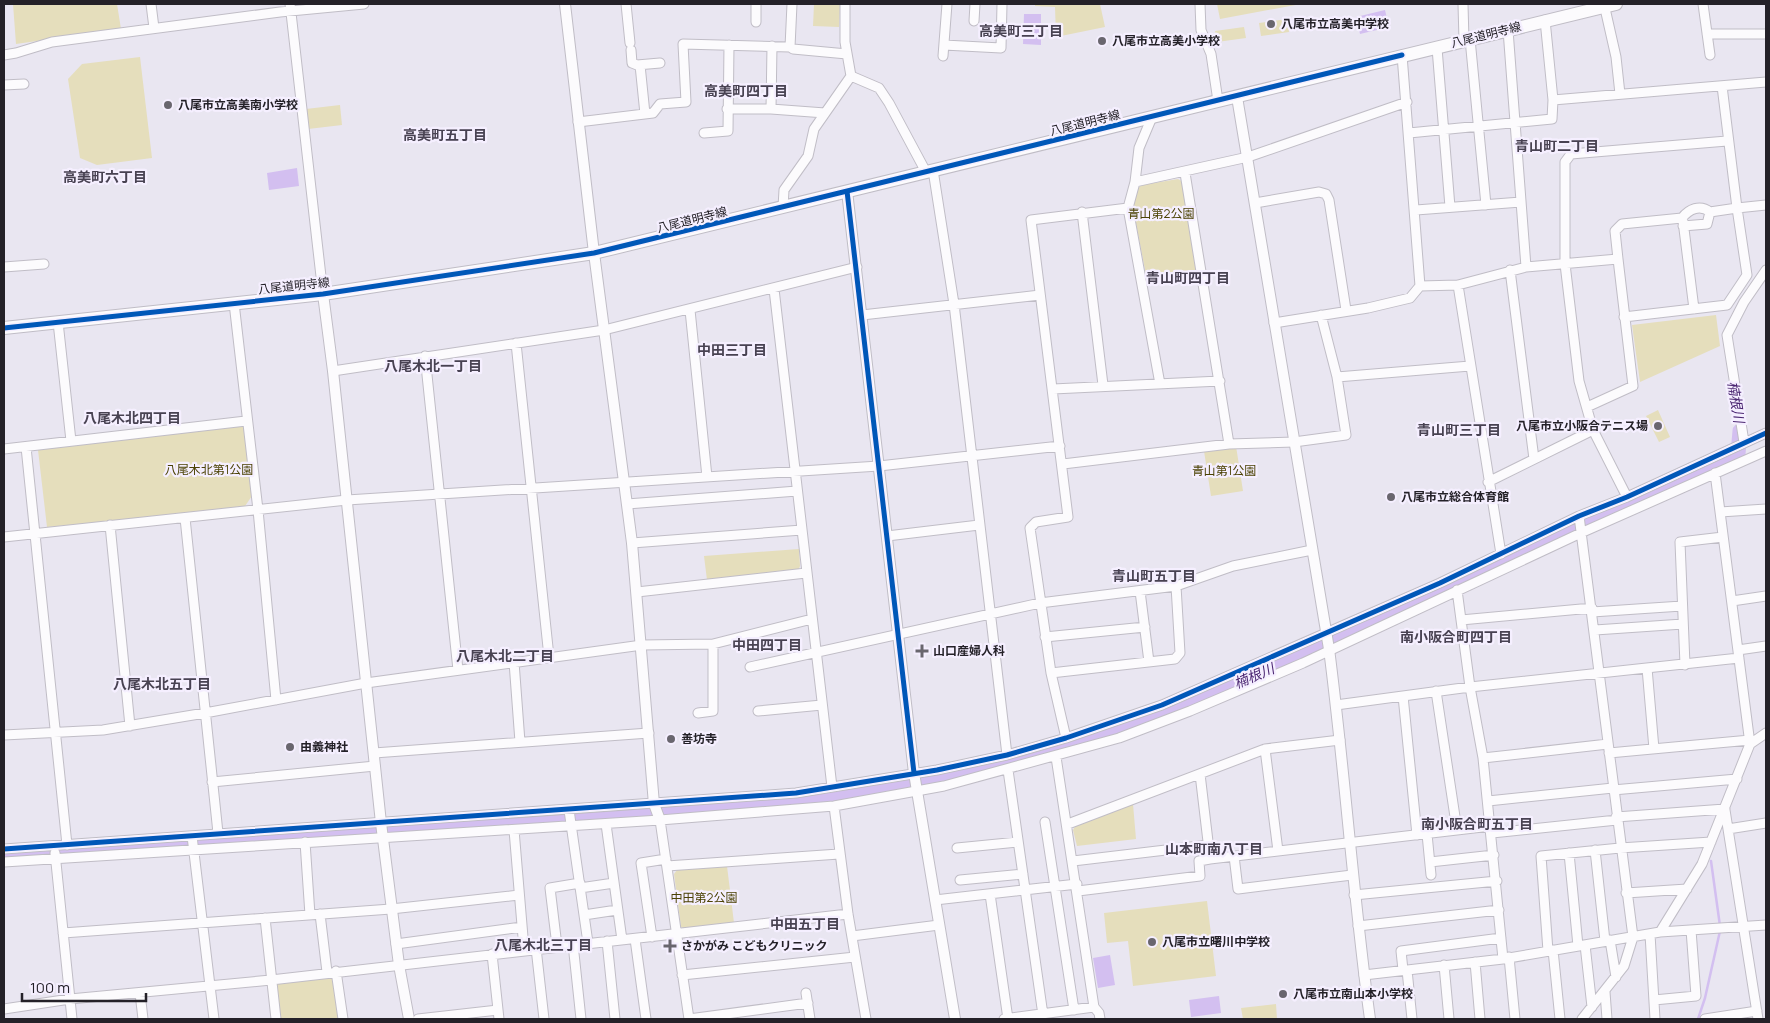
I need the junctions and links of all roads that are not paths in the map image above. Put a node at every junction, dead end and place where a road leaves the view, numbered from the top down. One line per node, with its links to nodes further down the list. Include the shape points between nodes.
1 (151, 4): 20 (street)
2 (364, 4): 15 (street)
3 (565, 4): 52 (street)
4 (626, 4): 36 (street, via 632,63)
5 (756, 4): 19 (street)
6 (792, 4): 28 (street)
7 (845, 4): 31 (street)
8 (947, 4): 26 (street)
9 (975, 4): 18 (street)
10 (1002, 4): 26 (street, via 1001,48)
11 (1200, 4): 45 (street, via 1201,30 1211,54)
12 (1462, 4): 24 (street)
13 (1703, 4): 22 (street)
14 (1608, 5): 17 (main road, 八尾道明寺線); 42 (street)
15 (333, 6): 16 (street)
16 (290, 7): 20 (street); 88 (street)
17 (1545, 20): 21 (main road, 八尾道明寺線); 44 (street)
18 (974, 21)
19 (756, 22)
20 (154, 28): 30 (street, via 52,42 16,54)
21 (1508, 30): 24 (main road, 八尾道明寺線); 53 (street)
22 (1707, 34): 23 (street); 33 (street)
23 (1766, 34)
24 (1467, 40): 29 (main road, 八尾道明寺線); 54 (street)
25 (729, 45): 27 (street); 47 (street); 49 (street, via 683,44 686,102 660,104 653,113)
26 (944, 45): 34 (street)
27 (772, 46): 28 (street); 48 (street)
28 (790, 47): 31 (street, via 793,50)
29 (1437, 48): 32 (main road, 八尾道明寺線); 55 (street)
30 (4, 54)
31 (847, 54): 37 (street)
32 (1402, 55): 43 (main road, 八尾道明寺線); 46 (street)
33 (1710, 55)
34 (942, 56)
35 (660, 63): 36 (street)
36 (640, 65): 49 (street)
37 (851, 76): 50 (street); 60 (street, via 879,88)
38 (1766, 82): 41 (street)
39 (24, 84): 40 (street)
40 (4, 85)
41 (1722, 86): 42 (street); 58 (street)
42 (1620, 94): 44 (street)
43 (1237, 97): 45 (main road, 八尾道明寺線); 59 (street)
44 (1553, 100): 53 (street, via 1552,119)
45 (1218, 101): 51 (main road, 八尾道明寺線)
46 (1407, 102): 57 (street); 59 (street)
47 (727, 109): 48 (street); 56 (street, via 728,131)
48 (771, 109): 50 (street)
49 (645, 114): 52 (street)
50 (825, 114): 68 (street, via 814,129 808,156 784,190)
51 (1152, 117): 60 (main road, 八尾道明寺線); 62 (street, via 1139,148)
52 (578, 122): 76 (street)
53 (1514, 124): 54 (street); 64 (street)
54 (1479, 127): 55 (street); 66 (street)
55 (1444, 130): 57 (street); 70 (street)
56 (704, 133)
57 (1409, 133): 72 (street)
58 (1727, 141): 71 (street); 79 (street, via 1571,154 1565,162)
59 (1248, 157): 61 (street); 65 (street)
60 (929, 171): 63 (main road, 八尾道明寺線); 91 (street)
61 (1185, 173): 62 (street); 107 (street)
62 (1135, 182): 69 (street)
63 (847, 191): 68 (main road, 八尾道明寺線); 82 (street)
64 (1521, 202): 66 (street); 80 (street)
65 (1255, 203): 94 (street, via 1319,192 1326,194); 99 (street)
66 (1486, 205): 70 (street)
67 (1766, 205): 71 (street)
68 (783, 207): 76 (main road, 八尾道明寺線)
69 (1128, 208): 73 (street); 108 (street)
70 (1450, 208): 72 (street)
71 (1737, 208): 74 (street); 92 (street, via 1747,275 1727,305)
72 (1416, 210): 86 (street)
73 (1082, 212): 89 (street, via 1031,220); 109 (street)
74 (1710, 212): 75 (street, via 1694,208 1687,212); 75 (street, via 1707,224)
75 (1683, 222): 77 (street, via 1622,224 1615,231); 92 (street)
76 (594, 253): 88 (main road, 八尾道明寺線); 101 (street)
77 (1618, 259): 79 (street); 97 (street)
78 (44, 264): 81 (street)
79 (1565, 264): 80 (street); 111 (street, via 1579,381)
80 (1526, 267): 83 (street)
81 (4, 268)
82 (857, 268): 87 (street); 95 (street)
83 (1510, 270): 85 (street); 124 (street)
84 (1766, 270): 117 (street, via 1727,335)
85 (1458, 285): 86 (street); 104 (street)
86 (1420, 286): 94 (street, via 1410,298)
87 (774, 289): 93 (street); 127 (street)
88 (323, 294): 90 (main road, 八尾道明寺線); 105 (street)
89 (1040, 295): 91 (street); 110 (street)
90 (234, 303): 98 (main road, 八尾道明寺線); 112 (street)
91 (954, 304): 95 (street); 123 (street)
92 (1694, 309): 97 (street)
93 (690, 310): 101 (street); 129 (street)
94 (1346, 310): 96 (street)
95 (862, 315): 126 (street)
96 (1321, 315): 99 (street); 106 (street)
97 (1624, 317): 111 (street, via 1633,386)
98 (58, 322): 100 (main road, 八尾道明寺線); 115 (street)
99 (1274, 323): 116 (street)
100 (4, 328)
101 (604, 330): 102 (street); 131 (street)
102 (516, 343): 103 (street); 132 (street)
103 (425, 356): 105 (street); 134 (street)
104 (1470, 366): 106 (street); 130 (street)
105 (333, 371): 136 (street)
106 (1337, 376): 116 (street, via 1346,435)
107 (1220, 381): 108 (street); 118 (street)
108 (1160, 384): 109 (street)
109 (1103, 385): 110 (street)
110 (1053, 389): 119 (street)
111 (1587, 407): 113 (street)
112 (246, 420): 115 (street); 139 (street)
113 (1593, 430): 124 (street); 135 (street)
114 (1766, 433): 117 (street)
115 (71, 441): 120 (street)
116 (1294, 442): 118 (street); 151 (street)
117 (1744, 442): 135 (street)
118 (1229, 444): 125 (street)
119 (1060, 446): 123 (street); 125 (street)
120 (26, 447): 121 (street); 146 (street)
121 (4, 448)
122 (1766, 451): 128 (street)
123 (970, 456): 126 (street); 143 (street)
124 (1534, 459): 130 (street)
125 (1062, 464): 160 (street, via 1068,517 1036,522 1030,528)
126 (879, 466): 127 (street); 148 (street)
127 (795, 470): 129 (street); 133 (street)
128 (1715, 473): 140 (street); 144 (street)
129 (707, 477): 131 (street)
130 (1488, 482): 152 (street)
131 (624, 483): 132 (street); 137 (street)
132 (530, 488): 134 (street); 178 (street)
133 (797, 491): 137 (street); 145 (street)
134 (440, 494): 136 (street); 184 (street)
135 (1627, 497): 144 (street)
136 (347, 500): 139 (street); 187 (street)
137 (627, 504): 150 (street)
138 (1766, 509): 140 (street)
139 (258, 510): 141 (street); 191 (street)
140 (1720, 512): 149 (street)
141 (185, 518): 142 (street); 196 (street)
142 (110, 525): 146 (street); 197 (street)
143 (979, 525): 148 (street); 163 (street)
144 (1581, 525): 152 (street); 155 (street); 162 (street)
145 (802, 530): 150 (street); 153 (street)
146 (36, 533): 147 (street); 198 (street)
147 (4, 536)
148 (887, 536): 169 (street)
149 (1724, 537): 159 (street); 161 (street, via 1680,542)
150 (632, 543): 157 (street)
151 (1312, 550): 154 (street, via 1233,566); 170 (street)
152 (1501, 554): 170 (street)
153 (806, 573): 157 (street); 164 (street)
154 (1176, 586): 156 (street); 180 (street, via 1180,653 1175,659)
155 (1457, 590): 165 (street); 175 (street)
156 (1140, 591): 160 (street); 167 (street)
157 (637, 592): 173 (street)
158 (1766, 596): 159 (street)
159 (1732, 601): 177 (street)
160 (1040, 604): 163 (street); 171 (street)
161 (1682, 606): 162 (street); 166 (street)
162 (1592, 610): 165 (street); 168 (street)
163 (990, 615): 169 (street); 210 (street)
164 (812, 619): 172 (street); 176 (street)
165 (1461, 620): 188 (street)
166 (1683, 624): 168 (street); 181 (street)
167 (1145, 627): 171 (street); 180 (street)
168 (1594, 630): 185 (street)
169 (898, 634): 176 (street); 218 (street)
170 (1325, 634): 175 (street); 202 (street, via 1162,705)
171 (1045, 637): 186 (street)
172 (713, 644): 173 (street); 195 (street, via 713,711)
173 (642, 645): 178 (street); 199 (street)
174 (1766, 646): 177 (street)
175 (1329, 649): 193 (street); 211 (street, via 1190,712)
176 (816, 654): 182 (street); 192 (street)
177 (1739, 654): 181 (street); 205 (street)
178 (549, 657): 179 (street)
179 (514, 662): 184 (street); 204 (street)
180 (1149, 662): 186 (street)
181 (1685, 665): 183 (street)
182 (750, 666)
183 (1647, 668): 185 (street); 208 (street)
184 (458, 670): 187 (street)
185 (1600, 672): 188 (street); 207 (street)
186 (1051, 673): 202 (street)
187 (366, 683): 191 (street); 209 (street)
188 (1470, 687): 189 (street); 212 (street)
189 (1436, 691): 190 (street); 236 (street)
190 (1404, 696): 193 (street); 238 (street)
191 (276, 700): 196 (street)
192 (822, 705): 194 (street); 219 (street)
193 (1336, 705): 203 (street)
194 (758, 711)
195 (698, 713)
196 (205, 714): 197 (street); 217 (street)
197 (130, 726): 198 (street)
198 (56, 733): 201 (street); 245 (street)
199 (649, 733): 204 (street); 222 (street)
200 (1766, 733): 205 (street)
201 (4, 735)
202 (1066, 738): 210 (street)
203 (1340, 740): 206 (street); 244 (street)
204 (520, 742): 209 (street)
205 (1750, 742): 208 (street); 216 (street)
206 (1265, 749): 215 (street); 251 (street)
207 (1608, 749): 208 (street); 212 (street); 220 (street)
208 (1654, 749)
209 (374, 753): 213 (street)
210 (1008, 755): 218 (street)
211 (1056, 757): 214 (street); 232 (street)
212 (1483, 758): 221 (street)
213 (375, 766): 217 (street); 229 (street)
214 (1008, 770): 218 (street); 241 (street)
215 (1200, 774): 232 (street); 246 (street)
216 (1736, 779): 220 (street); 224 (street)
217 (212, 782): 237 (street)
218 (916, 782): 219 (street); 223 (street); 277 (street)
219 (832, 787): 222 (street)
220 (1613, 789): 221 (street); 226 (street)
221 (1488, 801): 233 (street)
222 (654, 804): 225 (street); 227 (street)
223 (834, 806): 227 (street); 254 (street)
224 (1725, 809): 226 (street); 234 (street); 242 (street)
225 (570, 818): 229 (street); 231 (street); 235 (street); 268 (street)
226 (1616, 818): 233 (street); 248 (street)
227 (660, 820): 231 (street); 260 (street)
228 (1045, 822): 269 (street)
229 (381, 823): 237 (street); 239 (street)
230 (1766, 823): 234 (street)
231 (606, 824): 267 (street)
232 (1068, 824): 258 (street)
233 (1492, 829): 236 (street); 255 (street)
234 (1728, 829): 287 (street)
235 (514, 830): 239 (street); 275 (street)
236 (1457, 830): 238 (street)
237 (218, 833): 243 (street)
238 (1422, 835): 244 (street); 261 (street)
239 (383, 838): 240 (street); 278 (street)
240 (305, 842): 243 (street); 282 (street)
241 (1018, 842): 247 (street); 262 (street)
242 (1711, 842): 248 (street); 271 (street)
243 (193, 843): 245 (street); 252 (street); 285 (street)
244 (1349, 843): 251 (street); 263 (street)
245 (68, 845): 252 (street)
246 (1208, 845): 257 (street); 258 (street)
247 (957, 848)
248 (1620, 848): 250 (street); 273 (street)
249 (4, 849): 252 (street)
250 (1595, 850): 253 (street); 303 (street)
251 (1278, 851): 256 (street)
252 (55, 852): 259 (street); 293 (street)
253 (1569, 853): 307 (street); 311 (street, via 1541,856)
254 (839, 854): 260 (street); 281 (street)
255 (1494, 855): 261 (street); 266 (street)
256 (1234, 856): 257 (street); 263 (street, via 1238,888)
257 (1210, 859): 270 (street, via 1199,861 1200,876)
258 (1073, 861): 270 (street)
259 (4, 862)
260 (667, 862): 294 (street); 297 (street, via 641,863)
261 (1430, 862): 264 (street)
262 (1023, 874): 265 (street); 272 (street)
263 (1352, 875): 276 (street)
264 (1431, 875)
265 (960, 880)
266 (1496, 880): 276 (street); 280 (street)
267 (614, 883): 268 (street); 279 (street)
268 (580, 886): 283 (street); 308 (street, via 550,888)
269 (1055, 886): 270 (street); 272 (street); 334 (street)
270 (1077, 888): 331 (street)
271 (1687, 889): 273 (street); 292 (street)
272 (1025, 890): 274 (street); 338 (street)
273 (1626, 893): 298 (street)
274 (990, 894): 277 (street); 355 (street)
275 (519, 895): 278 (street); 290 (street)
276 (1354, 895): 289 (street)
277 (935, 900): 286 (street)
278 (391, 909): 282 (street); 305 (street)
279 (618, 910): 283 (street); 301 (street)
280 (1499, 910): 289 (street); 299 (street)
281 (848, 914): 294 (street); 296 (street)
282 (315, 915): 284 (street); 319 (street)
283 (584, 915): 304 (street)
284 (265, 918): 285 (street); 323 (street)
285 (202, 923): 293 (street); 324 (street)
286 (939, 925): 296 (street); 353 (street)
287 (1744, 925): 288 (street); 291 (street); 336 (street)
288 (1766, 925)
289 (1358, 926): 320 (street)
290 (522, 927): 305 (street); 310 (street)
291 (1691, 930): 292 (street); 329 (street, via 1696,996)
292 (1660, 932): 295 (street)
293 (63, 933): 328 (street)
294 (677, 933): 297 (street); 321 (street)
295 (1650, 934): 298 (street); 329 (street)
296 (852, 936): 313 (street)
297 (652, 937): 300 (street)
298 (1633, 937): 303 (street); 322 (street, via 1624,966)
299 (1502, 938): 314 (street); 318 (street, via 1401,951)
300 (635, 939): 301 (street); 349 (street)
301 (622, 940): 302 (street)
302 (606, 941): 304 (street); 348 (street)
303 (1607, 941): 307 (street); 322 (street)
304 (588, 943): 306 (street)
305 (396, 944): 316 (street)
306 (573, 944): 308 (street); 347 (street)
307 (1581, 945): 311 (street); 332 (street)
308 (557, 946): 309 (street)
309 (536, 948): 310 (street); 346 (street)
310 (524, 949): 312 (street)
311 (1550, 950): 314 (street); 362 (street)
312 (492, 954): 316 (street); 335 (street)
313 (855, 957): 321 (street); 352 (street)
314 (1506, 958): 315 (street); 361 (street)
315 (1475, 962): 317 (street); 360 (street)
316 (399, 965): 319 (street); 344 (street)
317 (1444, 965): 318 (street); 359 (street)
318 (1405, 970): 320 (street); 358 (street)
319 (332, 971): 323 (street); 343 (street)
320 (1364, 974): 357 (street)
321 (682, 976): 350 (street)
322 (1616, 977): 325 (street)
323 (271, 980): 324 (street); 342 (street)
324 (210, 984): 326 (street); 341 (street)
325 (1605, 992): 332 (street); 364 (street)
326 (140, 993): 328 (street); 340 (street)
327 (806, 993): 330 (street)
328 (70, 999): 333 (street); 339 (street)
329 (1654, 1000): 365 (street)
330 (808, 1003): 350 (street); 351 (street)
331 (1094, 1007): 334 (street); 356 (street)
332 (1592, 1007): 363 (street)
333 (4, 1009)
334 (1074, 1010): 337 (street)
335 (498, 1015): 345 (street)
336 (1758, 1015): 366 (street)
337 (1063, 1016): 338 (street)
338 (1037, 1017): 355 (street)
339 (72, 1019)
340 (144, 1019)
341 (214, 1019)
342 (276, 1019)
343 (343, 1019)
344 (409, 1019)
345 (418, 1019)
346 (544, 1019)
347 (581, 1019)
348 (616, 1019)
349 (646, 1019)
350 (689, 1019)
351 (810, 1019)
352 (866, 1019)
353 (955, 1019)
354 (1004, 1019): 355 (street)
355 (1008, 1019)
356 (1100, 1019)
357 (1370, 1019)
358 (1412, 1019)
359 (1449, 1019)
360 (1480, 1019)
361 (1515, 1019)
362 (1560, 1019)
363 (1582, 1019)
364 (1607, 1019)
365 (1655, 1019)
366 (1706, 1019)

